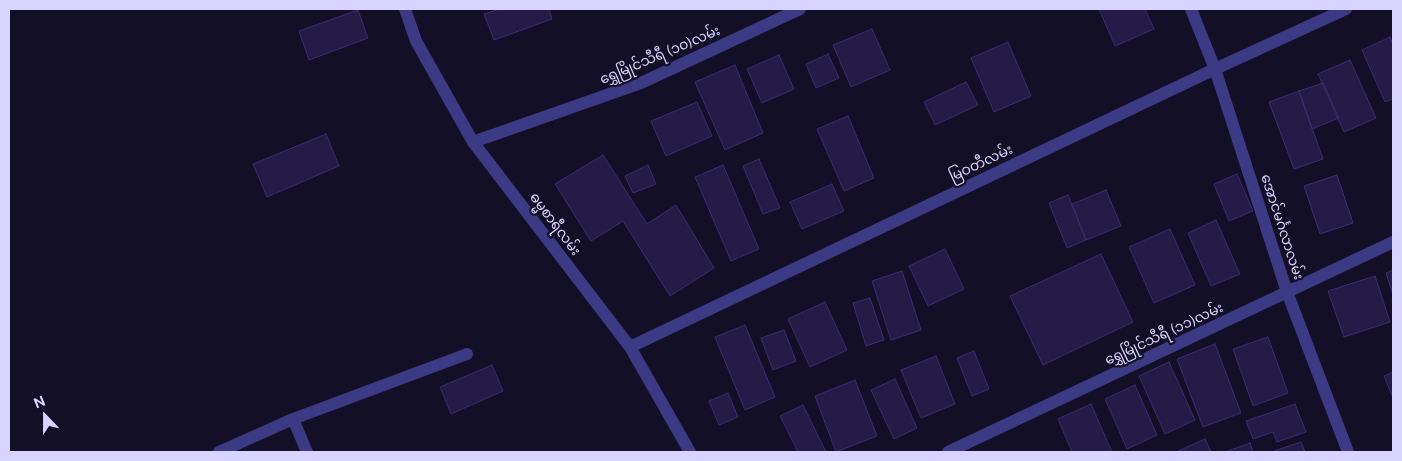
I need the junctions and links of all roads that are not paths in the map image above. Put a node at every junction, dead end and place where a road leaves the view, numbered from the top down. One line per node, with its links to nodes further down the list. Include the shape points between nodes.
1 (405, 9): 6 (street, ဓမ္မစာရီလမ်း, via 416,41)
2 (800, 9): 6 (street, ရွှေမြိုင်သီရီ (၁၀)လမ်း, via 641,83)
3 (1192, 9): 5 (street, အောင်မင်္ဂလာလမ်း)
4 (1346, 9): 5 (street, မြဝတီလမ်း)
5 (1215, 69): 8 (street, အောင်မင်္ဂလာလမ်း); 9 (street, မြဝတီလမ်း)
6 (473, 142): 9 (street, ဓမ္မစာရီလမ်း)
7 (1393, 242): 8 (street, ရွှေမြိုင်သီရီ (၁၁)လမ်း)
8 (1287, 292): 15 (street, ရွှေမြိုင်သီရီ (၁၁)လမ်း); 16 (street, အောင်မင်္ဂလာလမ်း)
9 (630, 347): 14 (street, ဓမ္မစာရီလမ်း)
10 (467, 354): 11 (street)
11 (293, 419): 12 (street); 13 (street)
12 (220, 452)
13 (307, 452)
14 (690, 452)
15 (948, 452)
16 (1348, 452)

